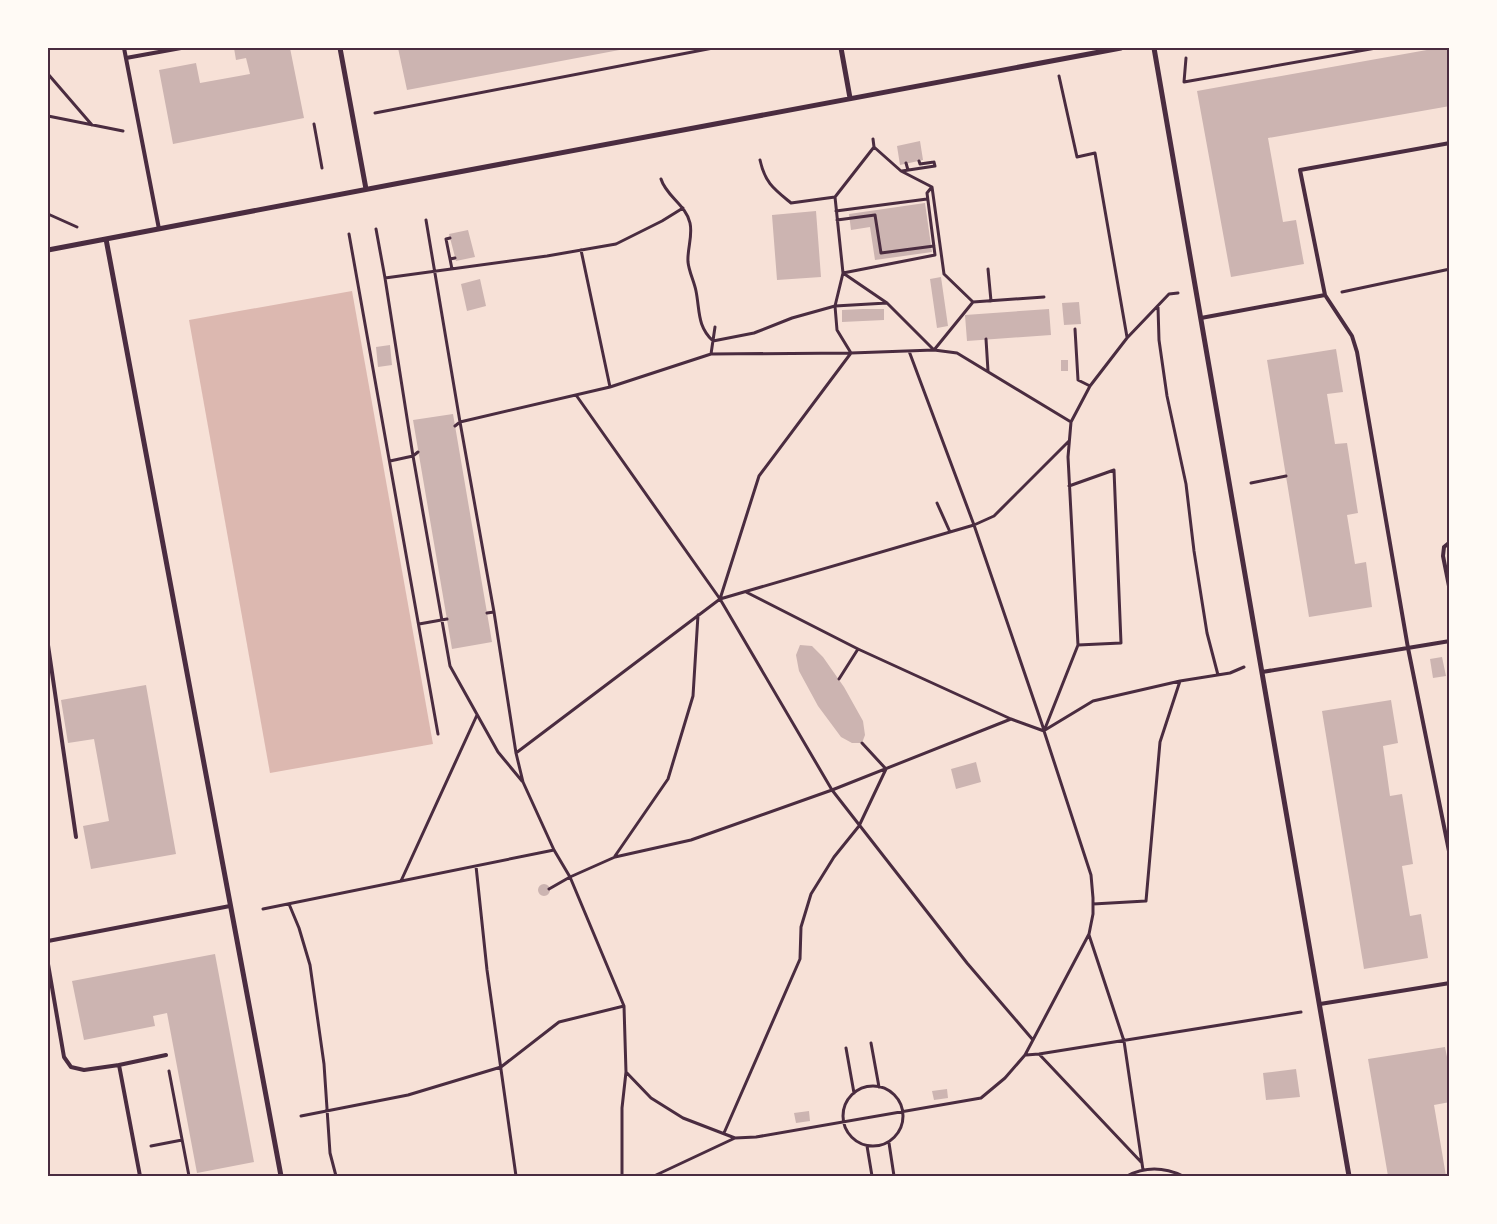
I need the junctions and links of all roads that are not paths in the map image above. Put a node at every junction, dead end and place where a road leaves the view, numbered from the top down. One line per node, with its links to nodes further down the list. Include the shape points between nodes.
1 (124, 48): 7 (lane)
2 (181, 48): 7 (lane)
3 (340, 48): 10 (street)
4 (841, 48): 8 (street)
5 (1121, 48): 8 (street)
6 (1154, 48): 15 (street)
7 (126, 58): 11 (lane)
8 (850, 98): 10 (street)
9 (1450, 143): 14 (lane, via 1300,170)
10 (366, 189): 11 (street)
11 (159, 229): 12 (street)
12 (106, 240): 13 (street); 24 (street)
13 (48, 250)
14 (1324, 295): 15 (lane); 20 (lane, via 1352,336 1357,352)
15 (1201, 318): 21 (street)
16 (1450, 542): 17 (lane, via 1444,547 1443,556)
17 (1450, 591)
18 (1450, 641): 20 (lane)
19 (48, 645): 22 (lane)
20 (1408, 648): 21 (lane); 23 (lane)
21 (1262, 672): 28 (street)
22 (76, 837)
23 (1450, 856)
24 (230, 906): 25 (lane); 32 (street)
25 (48, 941)
26 (48, 964): 30 (lane, via 64,1057 71,1067 84,1070)
27 (1450, 983): 28 (lane)
28 (1320, 1004): 33 (street)
29 (166, 1055): 30 (lane)
30 (119, 1064): 31 (lane)
31 (140, 1176)
32 (281, 1176)
33 (1349, 1176)

